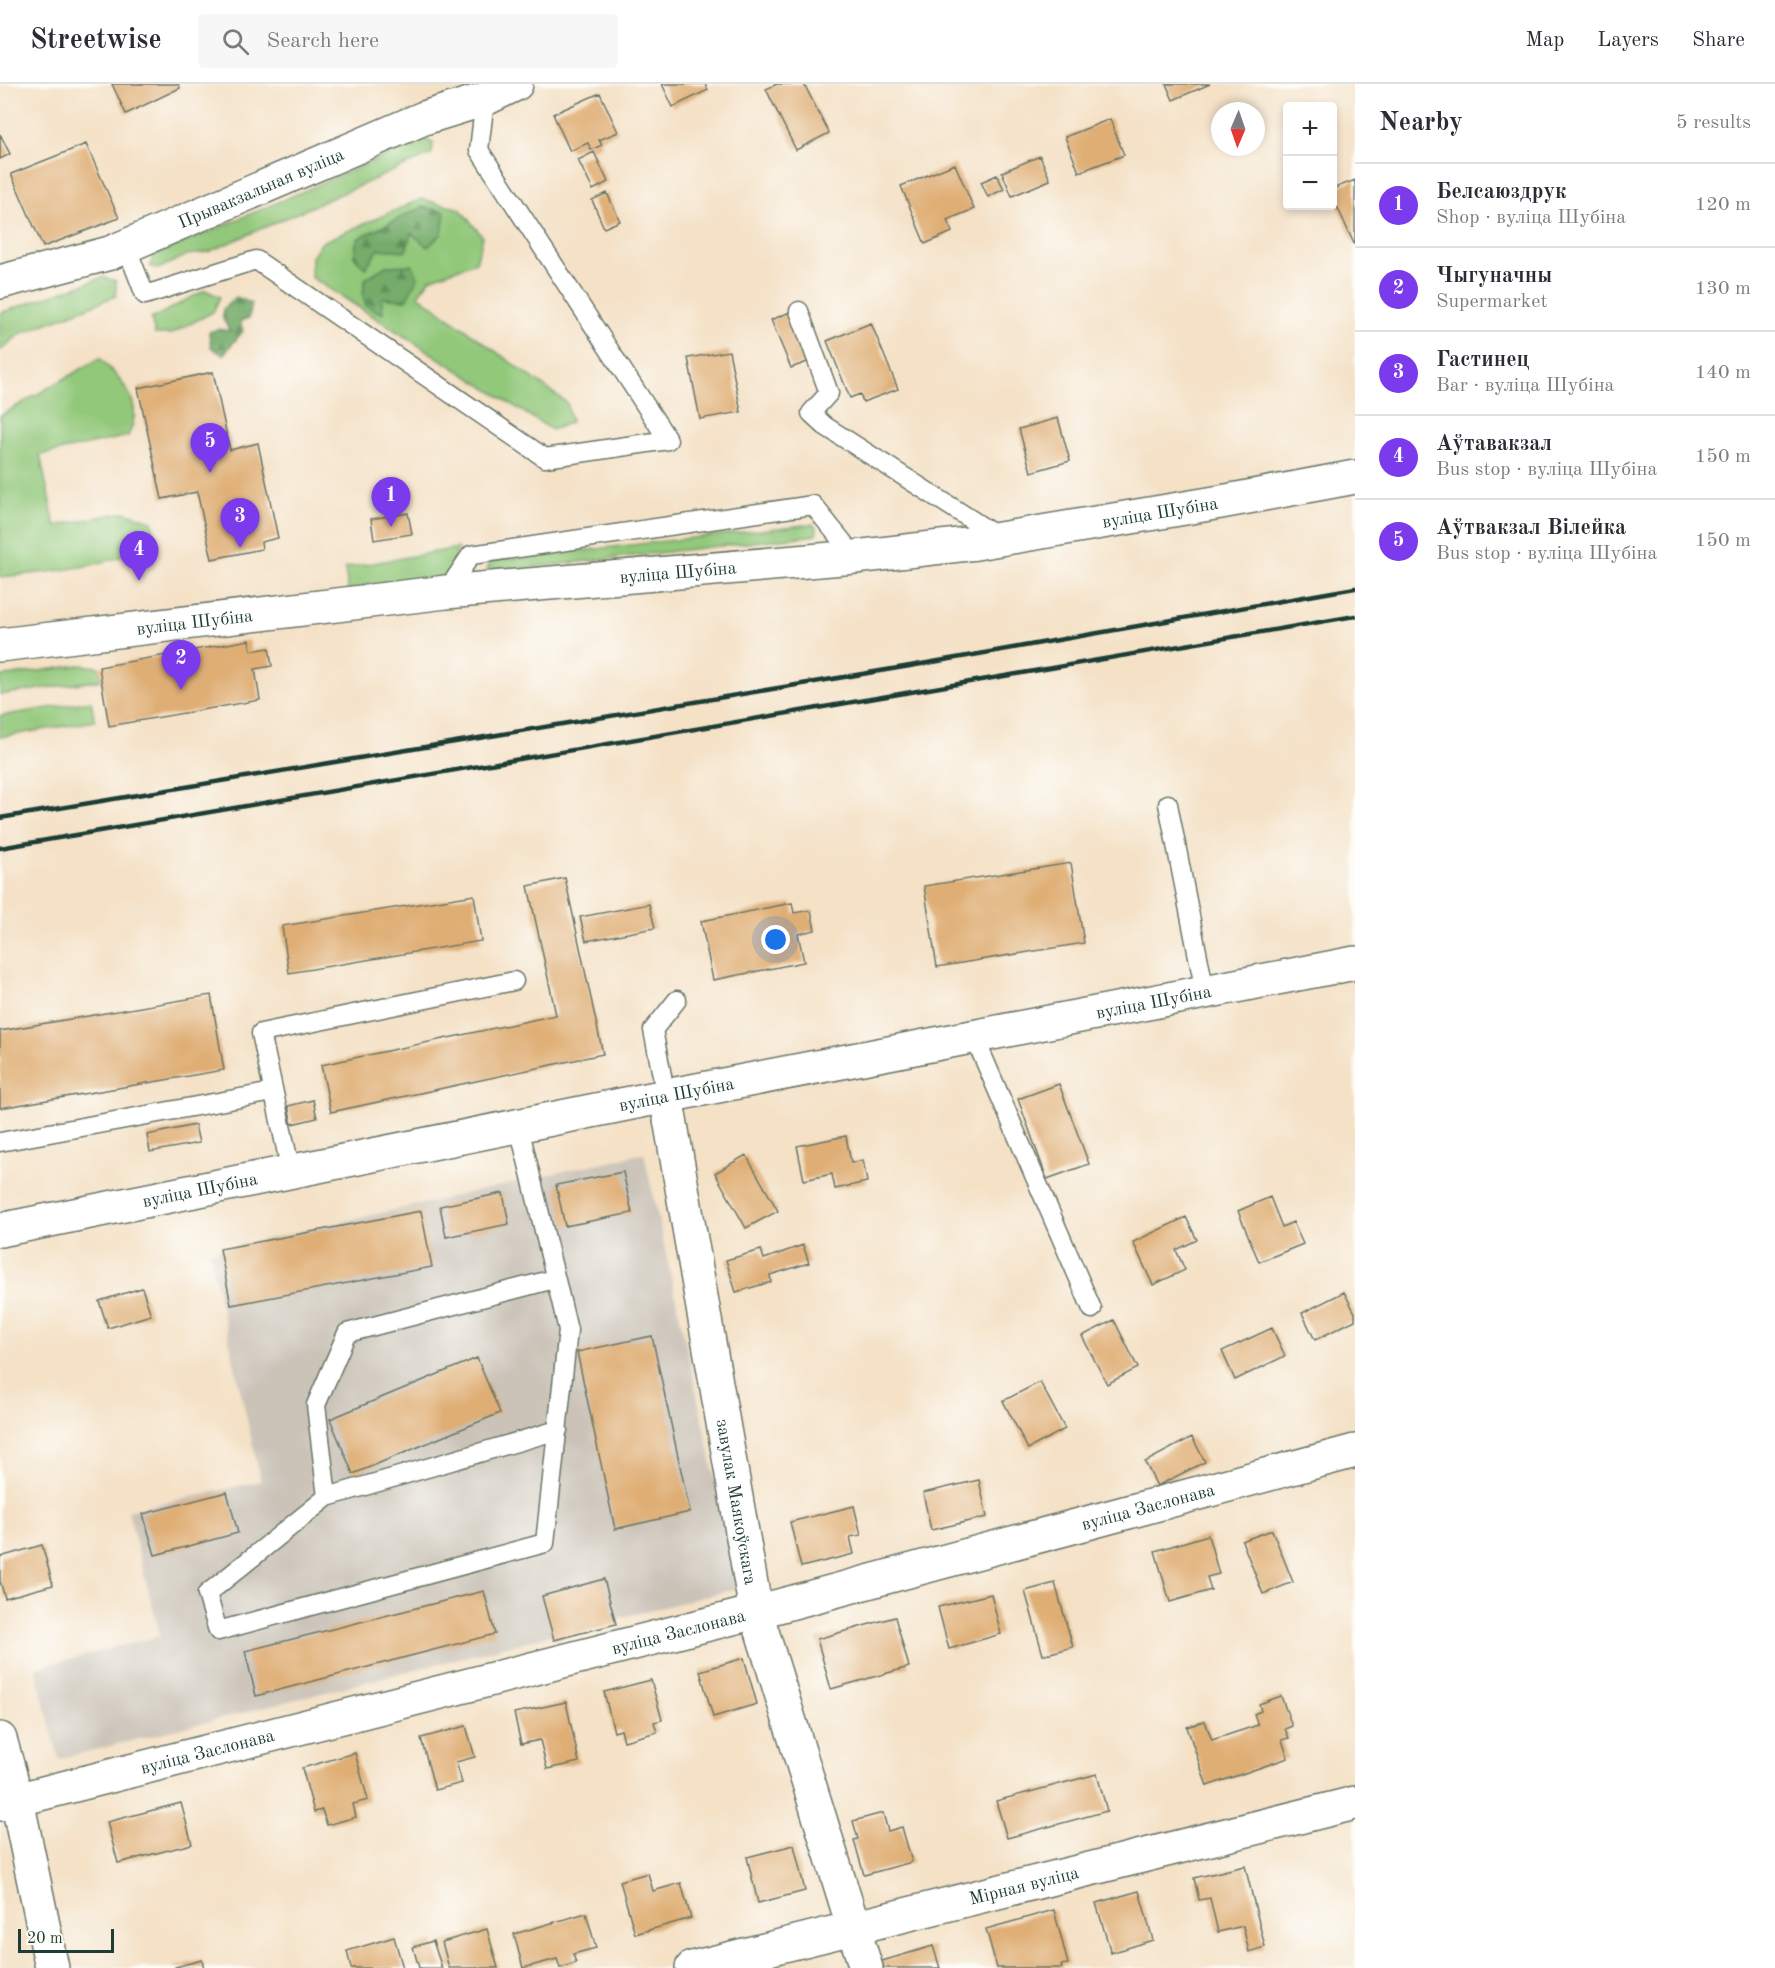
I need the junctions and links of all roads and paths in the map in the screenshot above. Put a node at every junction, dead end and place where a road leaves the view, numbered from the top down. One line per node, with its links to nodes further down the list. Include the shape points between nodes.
1 (516, 84): 2 (street, Прывакзальная вуліца)
2 (485, 99): 3 (street, Прывакзальная вуліца, via 424,118); 3 (lane, via 479,150 668,440 545,458 256,260 145,295)
3 (126, 246): 4 (street, Прывакзальная вуліца)
4 (0, 282)
5 (799, 311): 7 (lane, via 829,393 812,413 825,426)
6 (1355, 477): 7 (street, вуліца Шубіна)
7 (1001, 539): 8 (street, вуліца Шубіна)
8 (855, 557): 9 (street, вуліца Шубіна); 9 (lane, via 813,505 471,555)
9 (446, 592): 10 (street, вуліца Шубіна)
10 (0, 645)
11 (1168, 804): 14 (lane)
12 (1355, 963): 14 (street, вуліца Шубіна)
13 (514, 981): 17 (lane, via 261,1033)
14 (1205, 992): 16 (street, вуліца Шубіна)
15 (677, 1000): 18 (lane, via 652,1030)
16 (974, 1036): 18 (street, вуліца Шубіна); 24 (lane)
17 (273, 1092): 20 (lane); 21 (lane)
18 (666, 1096): 19 (street, вуліца Шубіна); 28 (street, завулак Маякоўскага)
19 (519, 1127): 21 (street, вуліца Шубіна); 23 (lane)
20 (0, 1142)
21 (291, 1172): 22 (street, вуліца Шубіна)
22 (0, 1230)
23 (554, 1279): 25 (lane, via 568,1329); 27 (lane, via 346,1332 316,1405)
24 (1092, 1309)
25 (558, 1430): 27 (lane); 27 (lane, via 545,1543 218,1631 207,1594)
26 (1355, 1451): 28 (street, вуліца Заслонава)
27 (327, 1497)
28 (756, 1612): 30 (street, вуліца Заслонава); 32 (street, завулак Маякоўскага)
29 (0, 1739): 30 (street)
30 (8, 1802): 33 (street)
31 (1355, 1803): 32 (street, Мірная вуліца)
32 (854, 1926): 34 (street, Мірная вуліца); 35 (street, завулак Маякоўскага)
33 (52, 1968)
34 (692, 1968)
35 (866, 1968)

